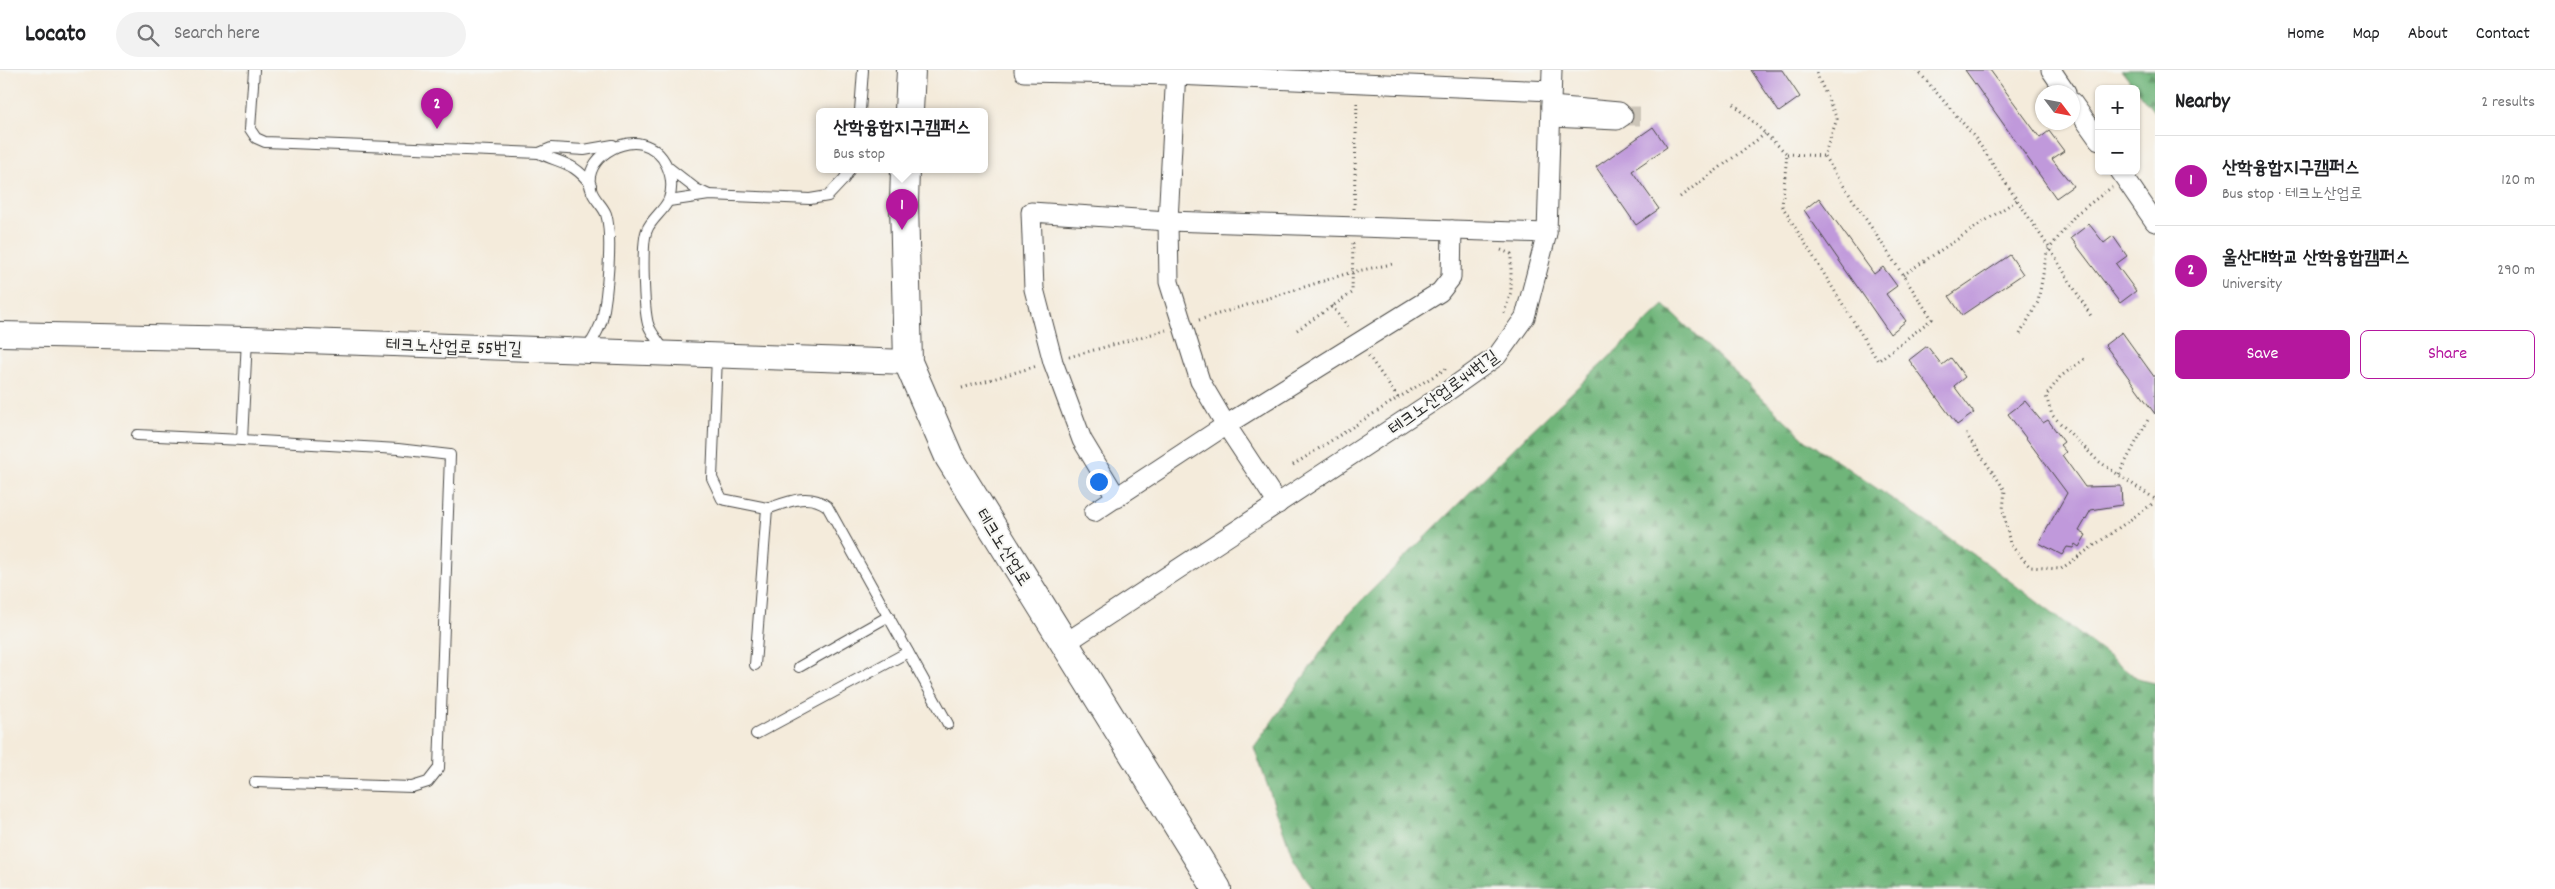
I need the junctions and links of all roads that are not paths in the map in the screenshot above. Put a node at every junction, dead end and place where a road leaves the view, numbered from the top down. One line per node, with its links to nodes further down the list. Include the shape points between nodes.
1 (254, 70): 15 (lane, via 250,129 256,138 265,142)
2 (863, 70): 10 (lane)
3 (911, 70): 11 (main road)
4 (1024, 70): 7 (street)
5 (1552, 70): 9 (street, 테크노산업로44번길)
6 (2050, 70): 8 (street)
7 (1176, 73): 9 (street); 23 (street)
8 (2061, 85)
9 (1551, 105): 26 (street, 테크노산업로44번길)
10 (860, 108)
11 (909, 108)
12 (2080, 113): 13 (street)
13 (2095, 134)
14 (617, 145): 15 (lane, via 584,150 552,148); 16 (lane, via 631,142 645,145); 20 (lane, via 594,166)
15 (539, 153): 20 (lane, via 569,163)
16 (669, 168): 21 (lane); 22 (lane)
17 (848, 173): 21 (lane, via 828,196 819,198)
18 (906, 173): 32 (main road, 테크노산업로)
19 (2123, 175): 24 (street)
20 (591, 185): 29 (lane, via 606,214 609,253 602,321)
21 (709, 195): 22 (lane)
22 (669, 201): 30 (lane, via 646,230 643,296 649,325)
23 (1168, 221): 25 (street); 33 (street, via 1169,282 1200,381); 36 (street, via 1031,212 1034,289 1053,362 1082,440)
24 (2155, 222)
25 (1452, 230): 26 (street); 33 (street, via 1451,278 1440,292)
26 (1547, 233): 37 (street, 테크노산업로44번길, via 1525,317 1497,356)
27 (0, 334): 28 (street, 테크노산업로 55번길)
28 (247, 339): 29 (street, 테크노산업로 55번길); 35 (lane)
29 (587, 351): 30 (street, 테크노산업로 55번길)
30 (668, 355): 31 (street, 테크노산업로 55번길)
31 (717, 356): 32 (street, 테크노산업로 55번길); 38 (lane, via 712,478 722,499)
32 (908, 362): 41 (main road, 테크노산업로, via 949,458)
33 (1226, 425): 36 (street); 37 (street)
34 (137, 435): 35 (lane)
35 (242, 440): 47 (lane, via 450,455 439,768 428,782 412,787)
36 (1117, 498): 39 (street)
37 (1278, 504): 41 (street, 테크노산업로44번길)
38 (767, 509): 40 (lane, via 797,498 820,501 827,506); 43 (lane)
39 (1094, 512)
40 (889, 616): 42 (lane); 44 (lane)
41 (1064, 644): 48 (main road, 테크노산업로)
42 (908, 652): 45 (lane); 46 (lane)
43 (755, 665)
44 (799, 667)
45 (948, 724)
46 (756, 734)
47 (255, 782)
48 (1217, 889)

